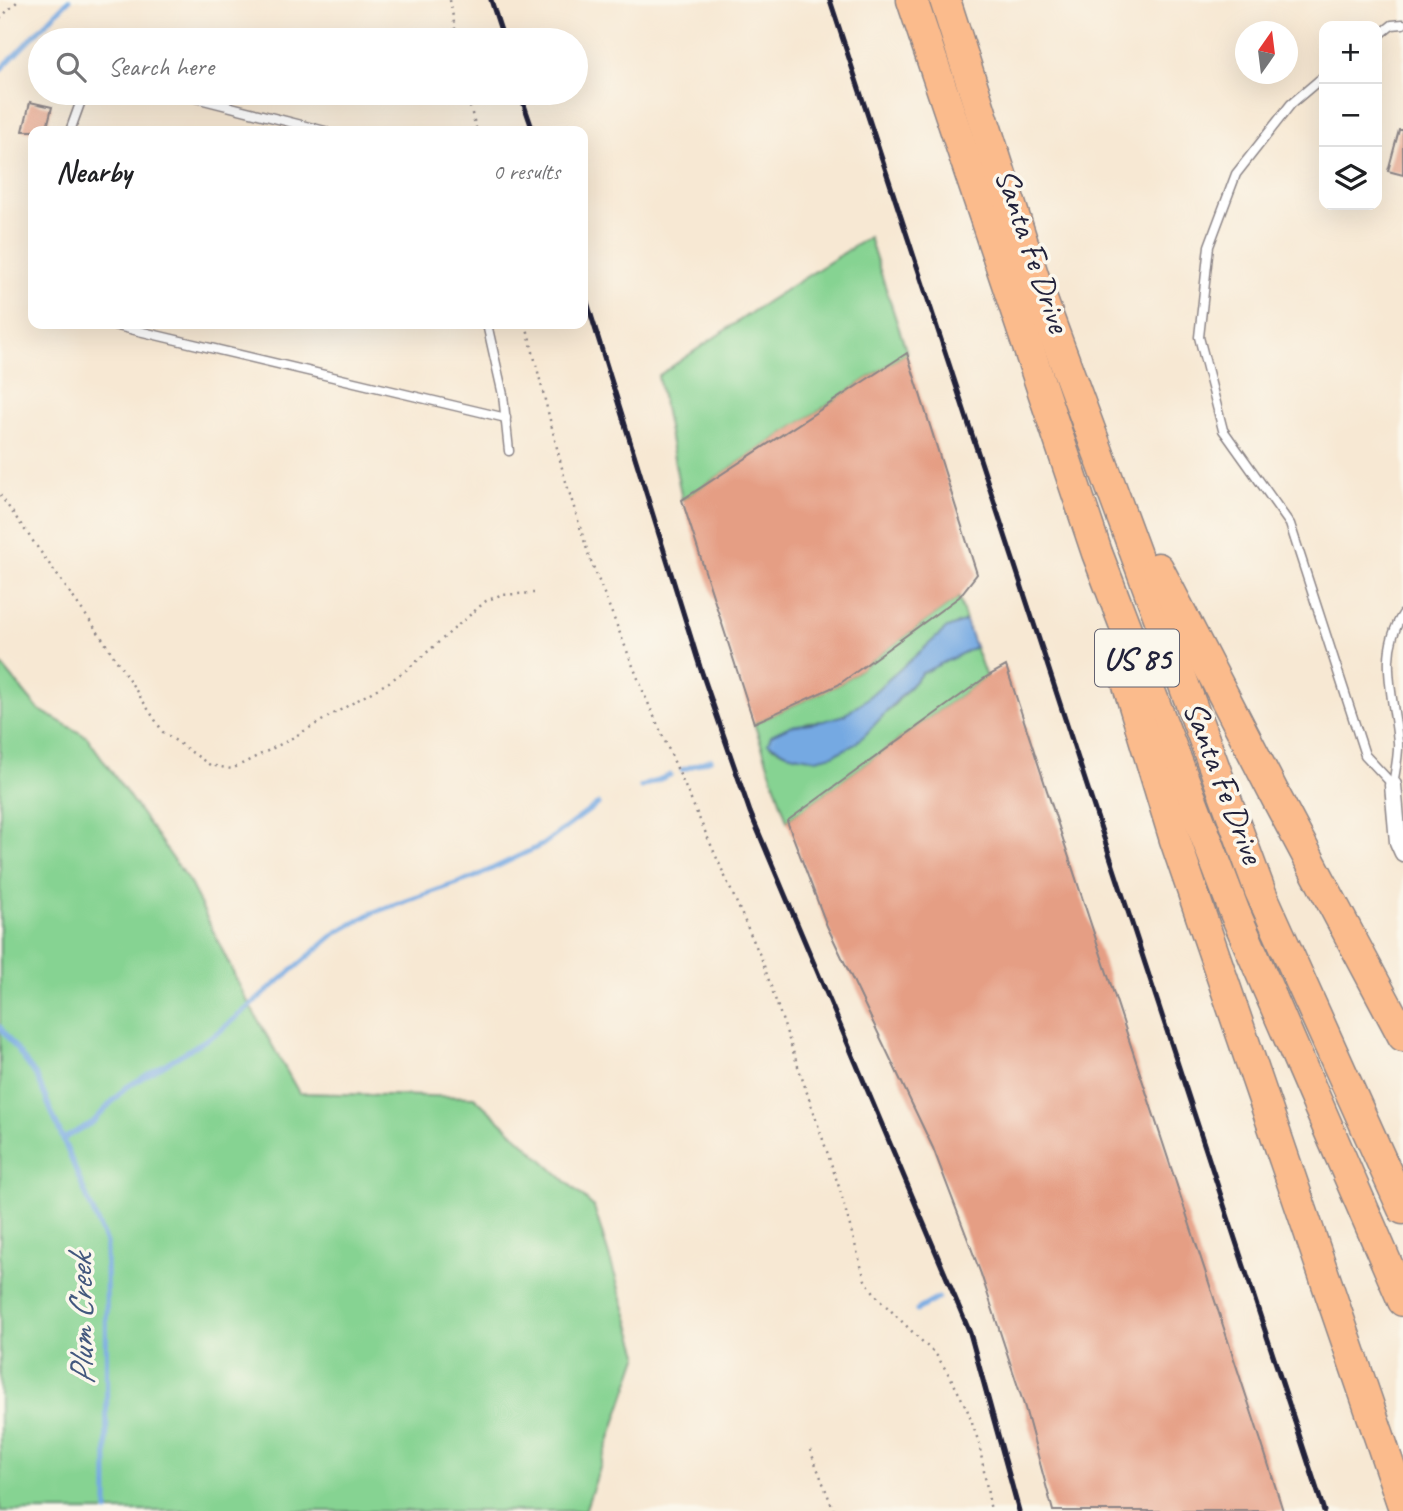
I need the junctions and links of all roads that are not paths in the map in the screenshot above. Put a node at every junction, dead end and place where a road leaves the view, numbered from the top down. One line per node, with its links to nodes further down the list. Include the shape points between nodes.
1 (912, 0): 15 (highway, Santa Fe Drive / US 85)
2 (945, 0): 10 (highway, Santa Fe Drive / US 85)
3 (1403, 24): 4 (lane)
4 (1382, 33)
5 (1319, 80): 17 (lane, via 1291,104 1236,174 1209,246 1199,337 1223,430 1290,524 1365,755)
6 (79, 105): 8 (lane)
7 (223, 105): 9 (lane)
8 (72, 126)
9 (305, 126)
10 (1035, 281): 19 (highway, via 1162,576); 20 (highway, Santa Fe Drive / US 85, via 1259,891)
11 (130, 329): 13 (lane)
12 (488, 329): 13 (lane)
13 (506, 418): 14 (lane)
14 (509, 451)
15 (1070, 472): 21 (highway, Santa Fe Drive / US 85, via 1235,913); 22 (highway, via 1175,840)
16 (1403, 614): 17 (lane, via 1391,639 1387,674 1398,744)
17 (1393, 785): 18 (street)
18 (1403, 853)
19 (1403, 1036)
20 (1403, 1209)
21 (1403, 1301)
22 (1403, 1506)

